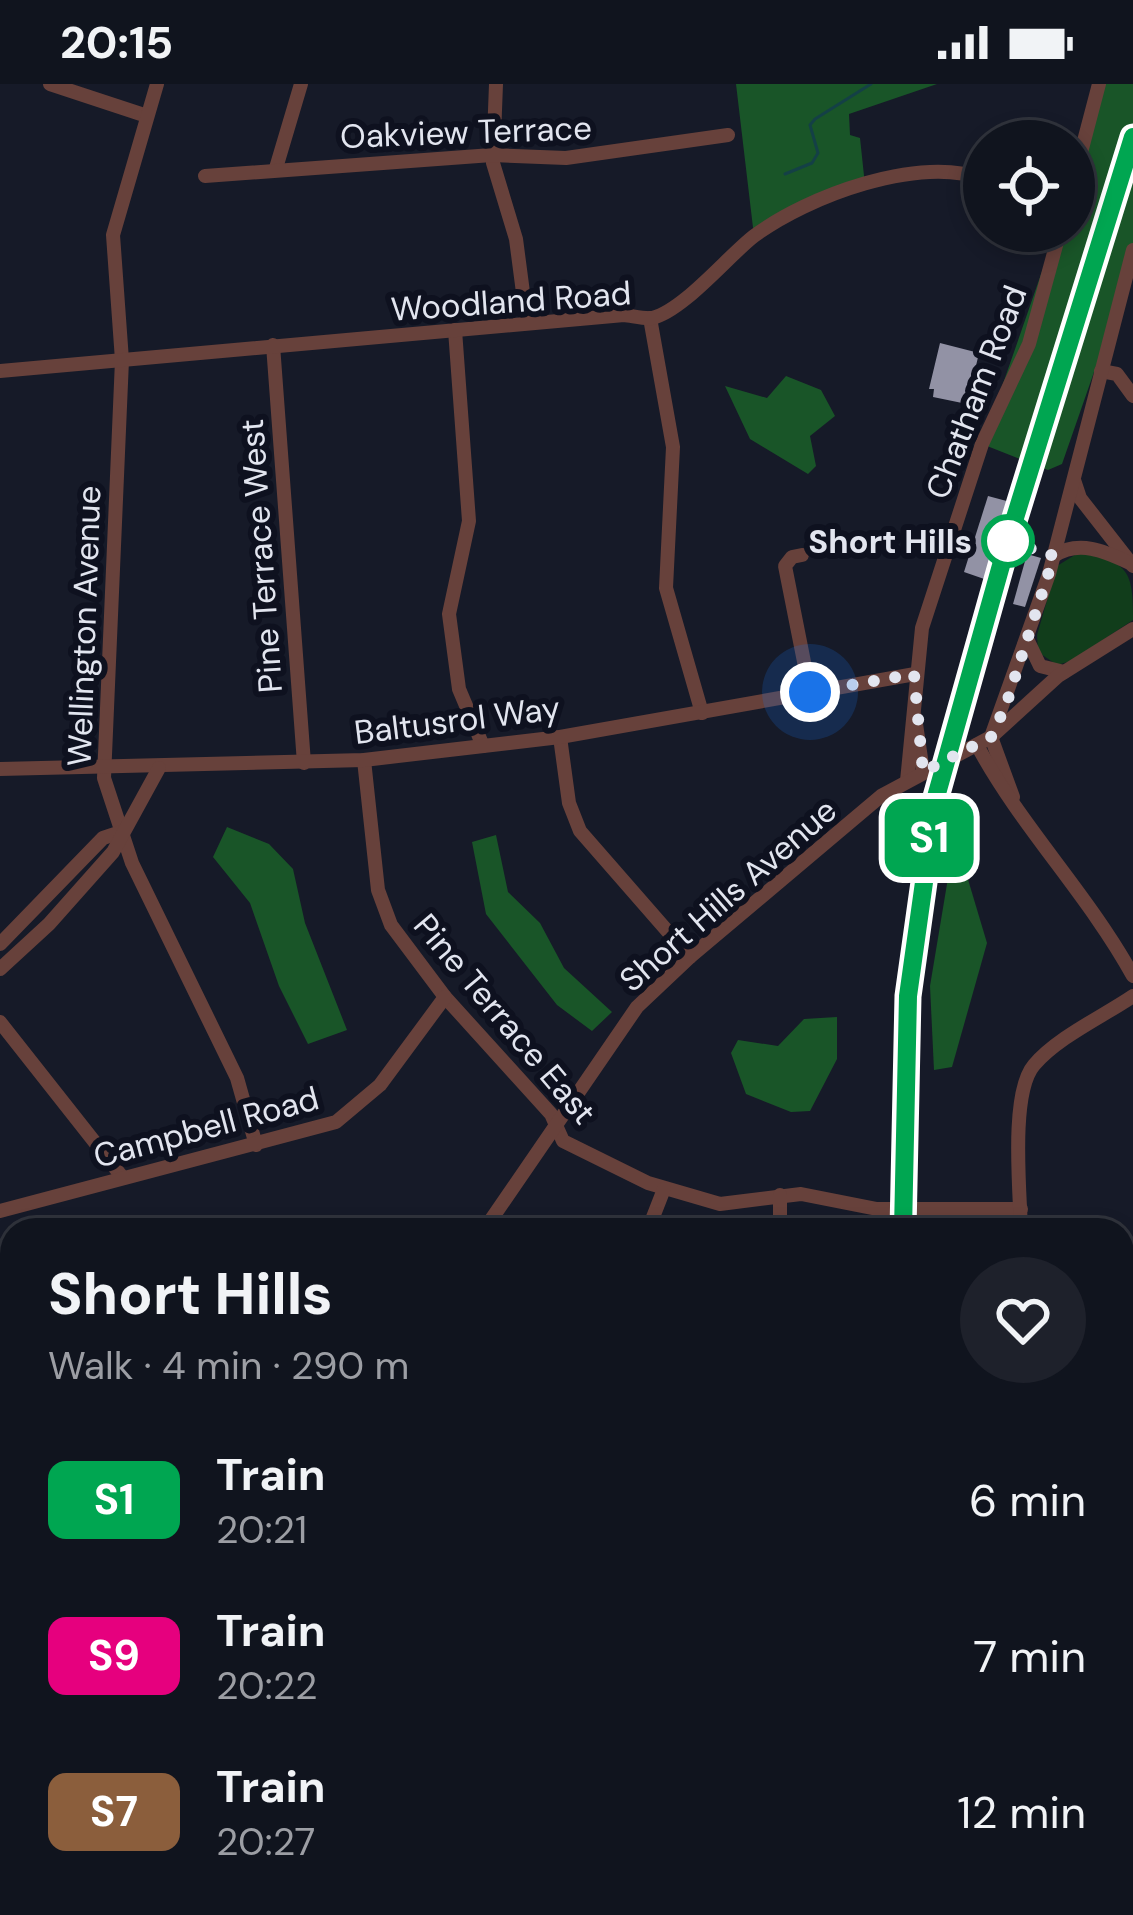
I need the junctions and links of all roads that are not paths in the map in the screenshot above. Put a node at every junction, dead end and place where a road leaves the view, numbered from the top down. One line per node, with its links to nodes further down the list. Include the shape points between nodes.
1 (50, 84): 6 (street)
2 (158, 84): 6 (street, Wellington Avenue)
3 (301, 84): 10 (street)
4 (496, 84): 9 (street)
5 (1099, 84): 7 (street)
6 (147, 116): 19 (street, Wellington Avenue, via 113,235)
7 (1090, 120)
8 (728, 135): 9 (street, Oakview Terrace, via 566,158)
9 (492, 155): 10 (street, Oakview Terrace); 16 (street, via 516,238)
10 (276, 168): 12 (street, Oakview Terrace)
11 (963, 175): 15 (street, Woodland Road, via 935,171 831,195 757,234)
12 (205, 176)
13 (1133, 250): 21 (street)
14 (1054, 252): 30 (street, Chatham Road, via 1029,344 965,494)
15 (650, 318): 16 (street, Woodland Road); 33 (street, via 673,447 665,588)
16 (527, 323): 17 (street, Woodland Road)
17 (455, 330): 18 (street, Woodland Road); 36 (street, via 469,521 448,614 459,688)
18 (273, 345): 19 (street, Woodland Road); 38 (street, Pine Terrace West)
19 (122, 361): 20 (street, Woodland Road); 41 (street, Wellington Avenue)
20 (0, 371)
21 (1101, 371): 22 (street, via 1117,374); 23 (street)
22 (1133, 396)
23 (1073, 475): 25 (street); 26 (street, via 1080,498)
24 (802, 556): 31 (street, via 785,566)
25 (1054, 556): 26 (street, via 1084,547); 28 (street)
26 (1132, 565)
27 (1133, 629): 29 (street, Short Hills Avenue)
28 (1028, 641): 29 (street, via 1040,666); 35 (street)
29 (1064, 672): 35 (street, Short Hills Avenue)
30 (914, 674): 31 (street, Baltusrol Way); 32 (street, Chatham Road)
31 (810, 692): 33 (street, Baltusrol Way)
32 (914, 712): 42 (street, Chatham Road); 43 (street, Chatham Road)
33 (702, 713): 34 (street, Baltusrol Way)
34 (560, 736): 36 (street, Baltusrol Way); 46 (street, via 580,831)
35 (984, 741): 42 (street, Short Hills Avenue); 48 (street, via 1015,802)
36 (483, 746): 37 (street, Baltusrol Way)
37 (364, 760): 38 (street, Baltusrol Way); 50 (street, Pine Terrace East, via 378,890 404,948)
38 (304, 763): 39 (street, Baltusrol Way)
39 (159, 768): 41 (street, Baltusrol Way); 44 (street)
40 (0, 769): 41 (street, Baltusrol Way)
41 (104, 769): 44 (street, Wellington Avenue)
42 (923, 772): 43 (street, Short Hills Avenue)
43 (907, 782): 46 (street, Short Hills Avenue)
44 (121, 832): 45 (street, via 103,838); 47 (street, via 58,915); 53 (street, Wellington Avenue, via 218,1031)
45 (0, 944)
46 (689, 957): 52 (street, Short Hills Avenue, via 637,1007)
47 (0, 969)
48 (1133, 976)
49 (1133, 996): 57 (street, via 1029,1072 1020,1106)
50 (445, 998): 52 (street, Pine Terrace East); 53 (street, Campbell Road, via 353,1110)
51 (0, 1022): 54 (street)
52 (556, 1126): 55 (street, Pine Terrace East, via 563,1141); 59 (street, Short Hills Avenue)
53 (256, 1145): 54 (street, Campbell Road)
54 (123, 1178): 58 (street, Campbell Road)
55 (664, 1189): 56 (street, Pine Terrace East, via 720,1204); 60 (street)
56 (780, 1195): 57 (street, Pine Terrace East, via 877,1209); 61 (street)
57 (1021, 1209): 62 (street)
58 (0, 1211)
59 (492, 1218)
60 (653, 1218)
61 (780, 1218)
62 (1021, 1218)

